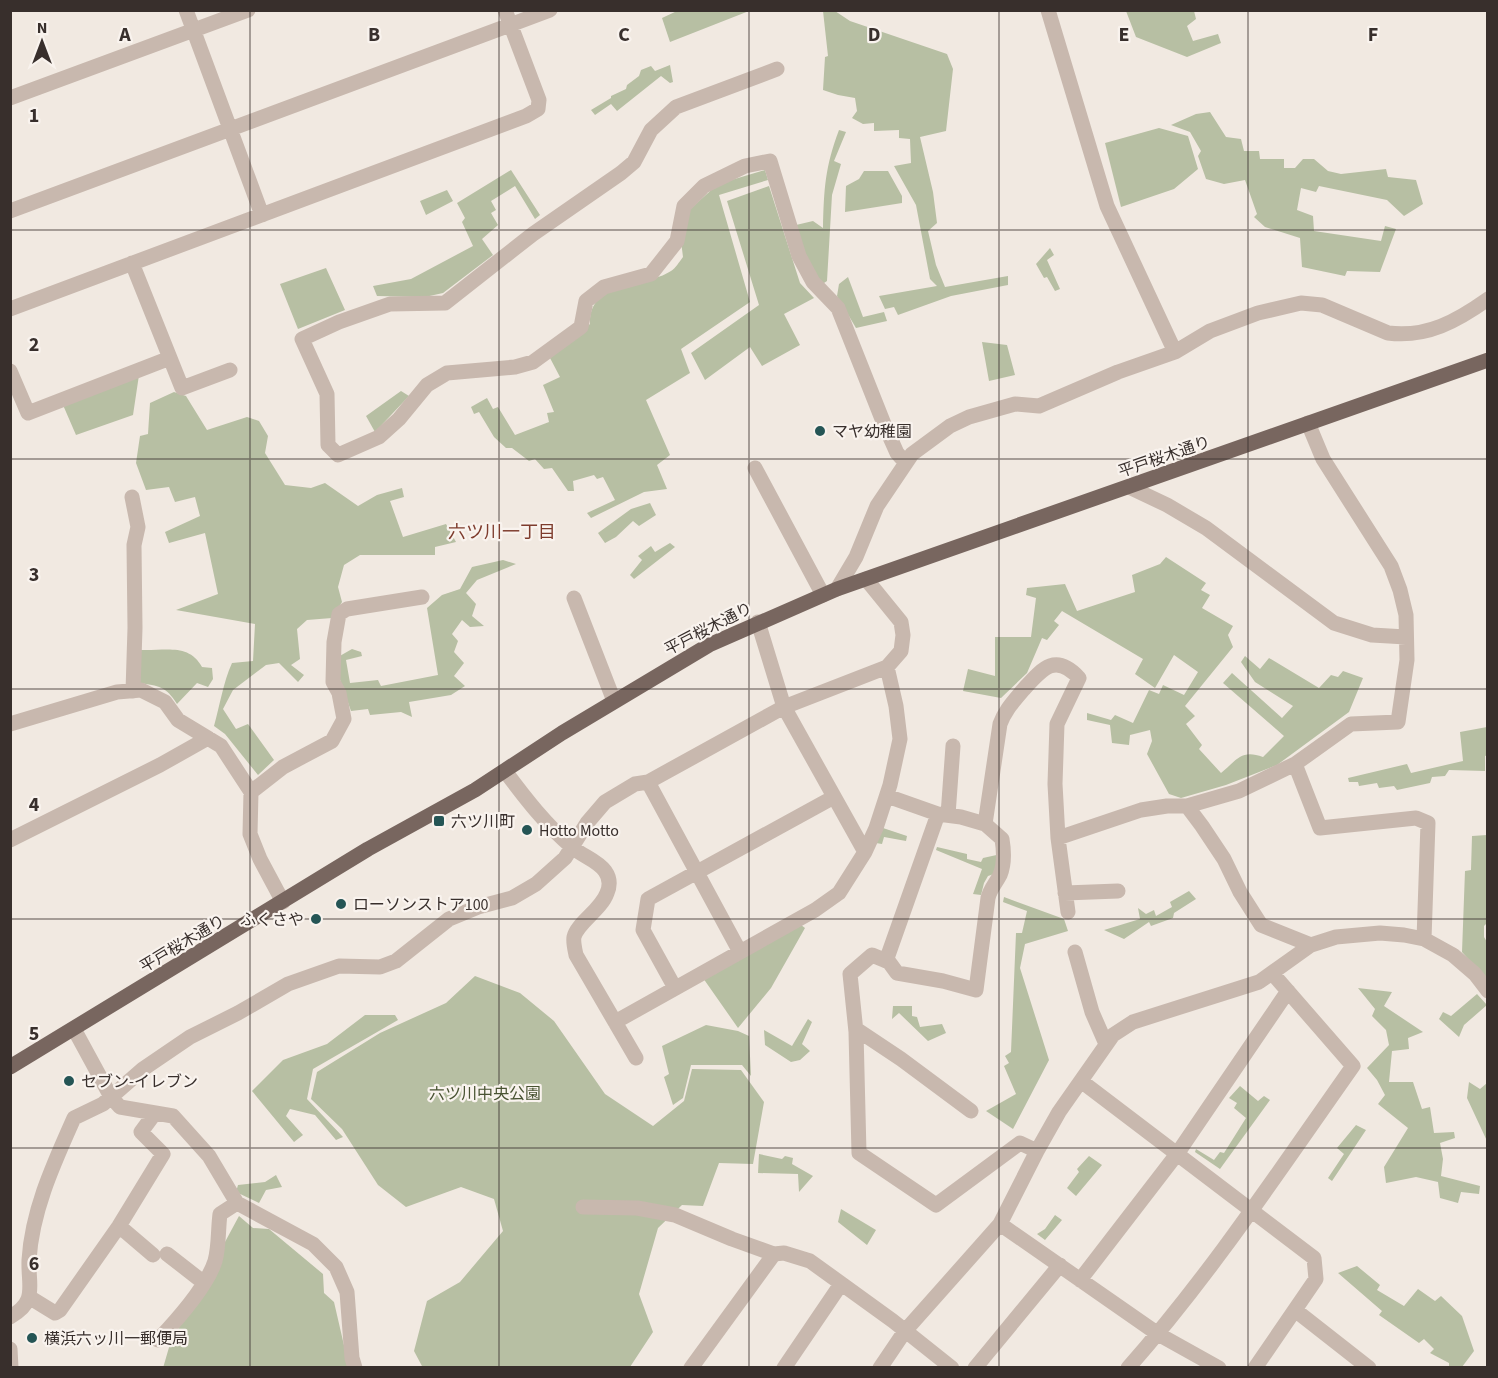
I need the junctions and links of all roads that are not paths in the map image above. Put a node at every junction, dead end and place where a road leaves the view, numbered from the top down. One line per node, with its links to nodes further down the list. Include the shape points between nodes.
1 (186, 10): 7 (street)
2 (248, 10): 7 (street)
3 (505, 10): 6 (street)
4 (550, 10): 6 (street)
5 (1048, 10): 16 (street, via 1107,206)
6 (511, 26): 10 (street); 12 (street, via 539,100 538,109)
7 (194, 30): 9 (street); 10 (street)
8 (777, 69): 22 (street, via 676,107 651,130 634,162 445,303 390,304 302,339 327,394 328,445 338,455 380,437 427,386 447,373 533,362 581,327 586,301 604,287 651,274 676,241 684,206 704,186 745,166 770,161 799,256 813,282 838,308 884,424)
9 (10, 98)
10 (230, 129): 11 (street); 12 (street)
11 (10, 211)
12 (262, 215): 13 (street)
13 (132, 263): 15 (street); 17 (street)
14 (1488, 299): 16 (street, via 1453,323 1400,334 1388,333 1322,305 1301,303 1258,313 1210,331)
15 (10, 309)
16 (1175, 352): 22 (street, via 1039,406 1015,404 969,417 928,441)
17 (170, 358): 19 (street, via 182,388); 20 (street, via 28,412)
18 (1488, 360): 21 (main road, 平戸桜木通り)
19 (230, 370)
20 (10, 371)
21 (1308, 423): 24 (main road, 平戸桜木通り); 31 (street, via 1323,459 1391,566 1406,615)
22 (906, 463): 27 (street, via 878,506 856,557)
23 (755, 468): 27 (street)
24 (1129, 487): 26 (main road, 平戸桜木通り); 31 (street, via 1206,528 1334,623 1372,634)
25 (132, 497): 33 (street, via 138,527 134,554)
26 (866, 579): 27 (main road, 平戸桜木通り); 32 (street, via 901,622 901,651)
27 (830, 592): 30 (main road, 平戸桜木通り)
28 (422, 597): 42 (street, via 347,609 339,614 333,682 344,719 332,741 283,767)
29 (574, 598): 34 (street)
30 (758, 622): 34 (main road, 平戸桜木通り, via 709,645); 35 (street)
31 (1406, 637): 39 (street, via 1407,660 1398,722 1351,724)
32 (887, 667): 35 (street); 43 (street, via 900,739)
33 (133, 691): 36 (street, via 117,692); 37 (street, via 141,690 165,702 178,720)
34 (614, 701): 40 (main road, 平戸桜木通り)
35 (784, 707): 41 (street); 44 (street)
36 (10, 724)
37 (208, 738): 42 (street, via 221,746); 49 (street)
38 (953, 746): 46 (street)
39 (1295, 764): 45 (street, via 1239,791); 57 (street, via 1320,828 1416,818 1428,824)
40 (505, 771): 50 (street); 55 (main road, 平戸桜木通り)
41 (648, 783): 50 (street, via 635,784 605,802); 52 (street)
42 (251, 792): 55 (street, via 250,834)
43 (887, 796): 46 (street); 51 (street)
44 (834, 797): 51 (street); 52 (street)
45 (1186, 807): 48 (street, via 1141,810); 58 (street, via 1224,859 1261,925)
46 (943, 814): 47 (street); 61 (street)
47 (985, 824): 48 (street, via 1004,712 1040,671 1054,665 1069,667 1079,678 1057,724); 61 (street, via 1002,839 1004,855 1001,873 988,898 976,990 897,973)
48 (1058, 838): 54 (street)
49 (10, 840)
50 (573, 848): 66 (street, via 596,862 609,882 601,904 574,937 576,955); 73 (street, via 536,884 512,898 449,919 396,961 380,967 339,966 288,984 190,1037)
51 (865, 852): 59 (street, via 839,893)
52 (697, 872): 59 (street); 63 (street, via 648,899 643,930)
53 (1118, 891): 54 (street)
54 (1065, 893): 56 (street)
55 (284, 902): 67 (main road, 平戸桜木通り)
56 (1068, 912)
57 (1424, 939): 58 (street, via 1380,933 1336,937); 65 (street, via 1453,955)
58 (1311, 945): 62 (street)
59 (740, 952): 63 (street)
60 (1075, 952): 69 (street, via 1092,1012)
61 (886, 961): 68 (street, via 873,955 850,974)
62 (1272, 973): 64 (street); 69 (street, via 1259,982 1133,1022)
63 (675, 988): 66 (street)
64 (1288, 991): 77 (street); 80 (street, via 1353,1066)
65 (1488, 991)
66 (615, 1022): 70 (street)
67 (74, 1029): 71 (main road, 平戸桜木通り); 73 (street)
68 (856, 1029): 74 (street); 76 (street, via 859,1153 936,1205 1016,1141)
69 (1106, 1044): 72 (street)
70 (636, 1058)
71 (10, 1067)
72 (1081, 1081): 76 (street); 77 (street)
73 (111, 1097): 75 (street, via 120,1107); 88 (street, via 74,1118 50,1173 33,1228)
74 (971, 1111)
75 (155, 1113): 78 (street, via 173,1116 209,1156); 82 (street, via 141,1131 163,1154)
76 (1037, 1151): 81 (street)
77 (1177, 1154): 80 (street); 85 (street)
78 (237, 1203): 86 (street, via 220,1214 215,1261); 96 (street, via 313,1244 336,1267 347,1292)
79 (583, 1207): 83 (street, via 637,1208 675,1215)
80 (1251, 1210): 89 (street, via 1314,1258 1316,1278); 92 (street)
81 (1000, 1224): 84 (street); 91 (street)
82 (119, 1226): 86 (street); 88 (street, via 60,1310 55,1313)
83 (774, 1254): 87 (street, via 810,1261); 97 (street)
84 (1060, 1265): 85 (street); 101 (street)
85 (1080, 1280): 92 (street)
86 (203, 1282): 93 (street)
87 (841, 1284): 91 (street); 98 (street)
88 (29, 1297): 90 (street, via 23,1309)
89 (1295, 1310): 104 (street); 105 (street)
90 (10, 1317)
91 (905, 1331): 99 (street); 100 (street)
92 (1158, 1334): 102 (street); 103 (street)
93 (158, 1340)
94 (10, 1349): 95 (street)
95 (11, 1368)
96 (355, 1368)
97 (691, 1368)
98 (784, 1368)
99 (880, 1368)
100 (952, 1368)
101 (975, 1368)
102 (1128, 1368)
103 (1219, 1368)
104 (1256, 1368)
105 (1369, 1368)

